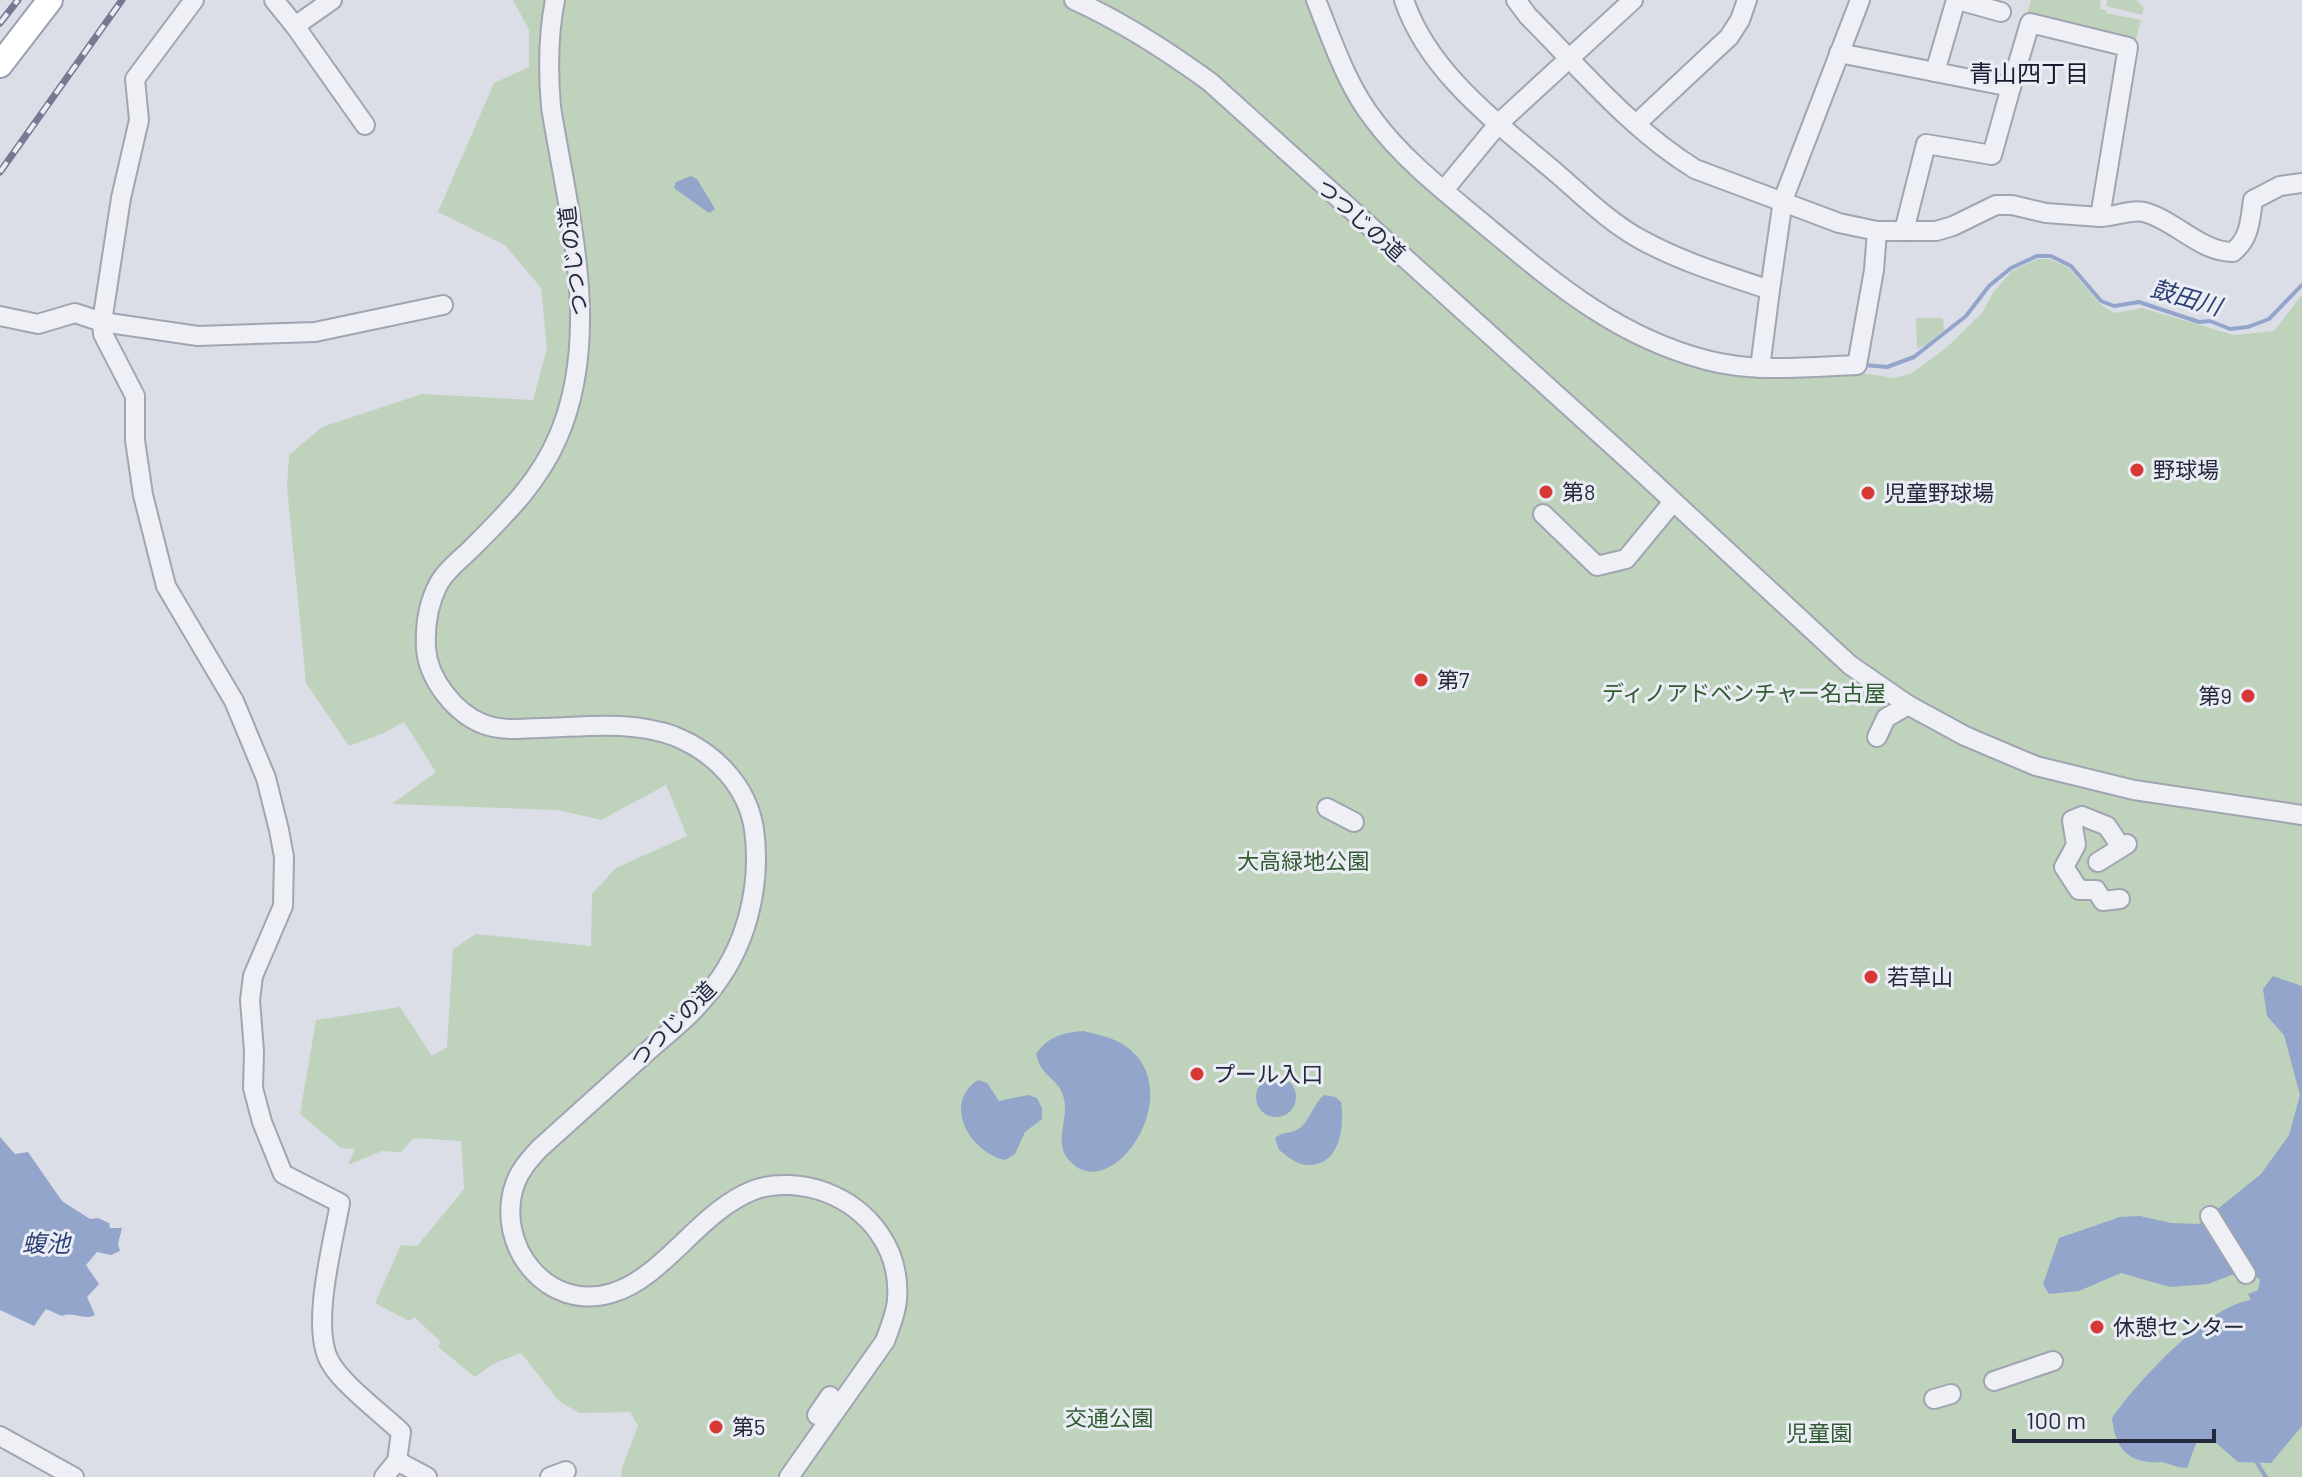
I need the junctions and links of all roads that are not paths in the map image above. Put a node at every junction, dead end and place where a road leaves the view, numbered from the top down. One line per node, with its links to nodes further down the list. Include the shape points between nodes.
1 (50, 0): 18 (main road)
2 (194, 0): 33 (street, via 135,79 139,120)
3 (274, 0): 15 (street)
4 (332, 0): 15 (street)
5 (555, 0): 55 (street, つつじの道, via 549,80 581,300 574,380 558,437 541,469 524,494 439,583 427,623 426,650 443,691 459,710 481,723 501,729 600,724 642,728 701,750 742,792 752,817 756,873 751,911 717,982 696,1008 523,1167 510,1208 511,1228 527,1267 542,1281 556,1292 596,1297 633,1284 723,1206 754,1190 782,1184 810,1187 867,1216 885,1241 895,1271 897,1300 890,1326 885,1341)
6 (1074, 0): 35 (street, つつじの道, via 1159,45 1210,82)
7 (1316, 0): 25 (street, via 1372,117 1391,142)
8 (1404, 0): 21 (street, via 1435,57 1474,103)
9 (1516, 0): 17 (street)
10 (1747, 0): 22 (street, via 1729,37)
11 (1860, 0): 16 (street)
12 (1957, 0): 14 (street); 19 (street)
13 (1629, 1): 17 (street)
14 (2001, 12)
15 (295, 26): 23 (street)
16 (1839, 53): 19 (street); 26 (street)
17 (1570, 58): 21 (street); 22 (street)
18 (0, 65)
19 (1935, 72): 20 (street)
20 (2011, 87): 27 (street, via 2030,23 2128,47); 29 (street, via 1992,155 1926,144)
21 (1499, 123): 25 (street); 30 (street, via 1638,238)
22 (1636, 124): 26 (street, via 1695,169)
23 (365, 125)
24 (2302, 183): 27 (street, via 2280,186 2253,200 2247,236 2233,252 2217,251 2140,211)
25 (1444, 190): 34 (street, via 1555,283 1610,321 1694,356)
26 (1783, 200): 28 (street, via 1839,223); 30 (street)
27 (2100, 217): 29 (street, via 1996,205 1944,229)
28 (1877, 231): 29 (street); 34 (street, via 1857,365)
29 (1904, 231)
30 (1770, 290): 34 (street)
31 (443, 305): 33 (street, via 315,332 198,336)
32 (0, 316): 33 (street, via 38,324 75,313)
33 (102, 322): 51 (street, via 135,396 143,495 166,586 234,701 266,778 279,830 283,906 253,976 250,1000 253,1088 283,1174 340,1203 321,1322 323,1343 343,1379 401,1432)
34 (1760, 368)
35 (1673, 502): 36 (street, via 1626,559 1597,566); 37 (street, つつじの道, via 1850,665)
36 (1543, 514)
37 (1908, 705): 38 (street, via 1886,718); 40 (street, つつじの道, via 2036,766 2134,790)
38 (1877, 737)
39 (1327, 808): 41 (street)
40 (2302, 815)
41 (1354, 822)
42 (2098, 862): 43 (street, via 2124,846 2107,826 2082,816 2072,820 2076,845 2064,867 2079,890 2096,890 2103,901)
43 (2120, 899)
44 (2210, 1216): 45 (street)
45 (2246, 1274)
46 (2053, 1361): 47 (street)
47 (1994, 1381)
48 (830, 1396): 49 (street)
49 (817, 1415)
50 (0, 1436): 52 (street)
51 (397, 1461): 53 (street); 54 (street)
52 (74, 1477)
53 (384, 1477)
54 (427, 1477)
55 (789, 1477)

